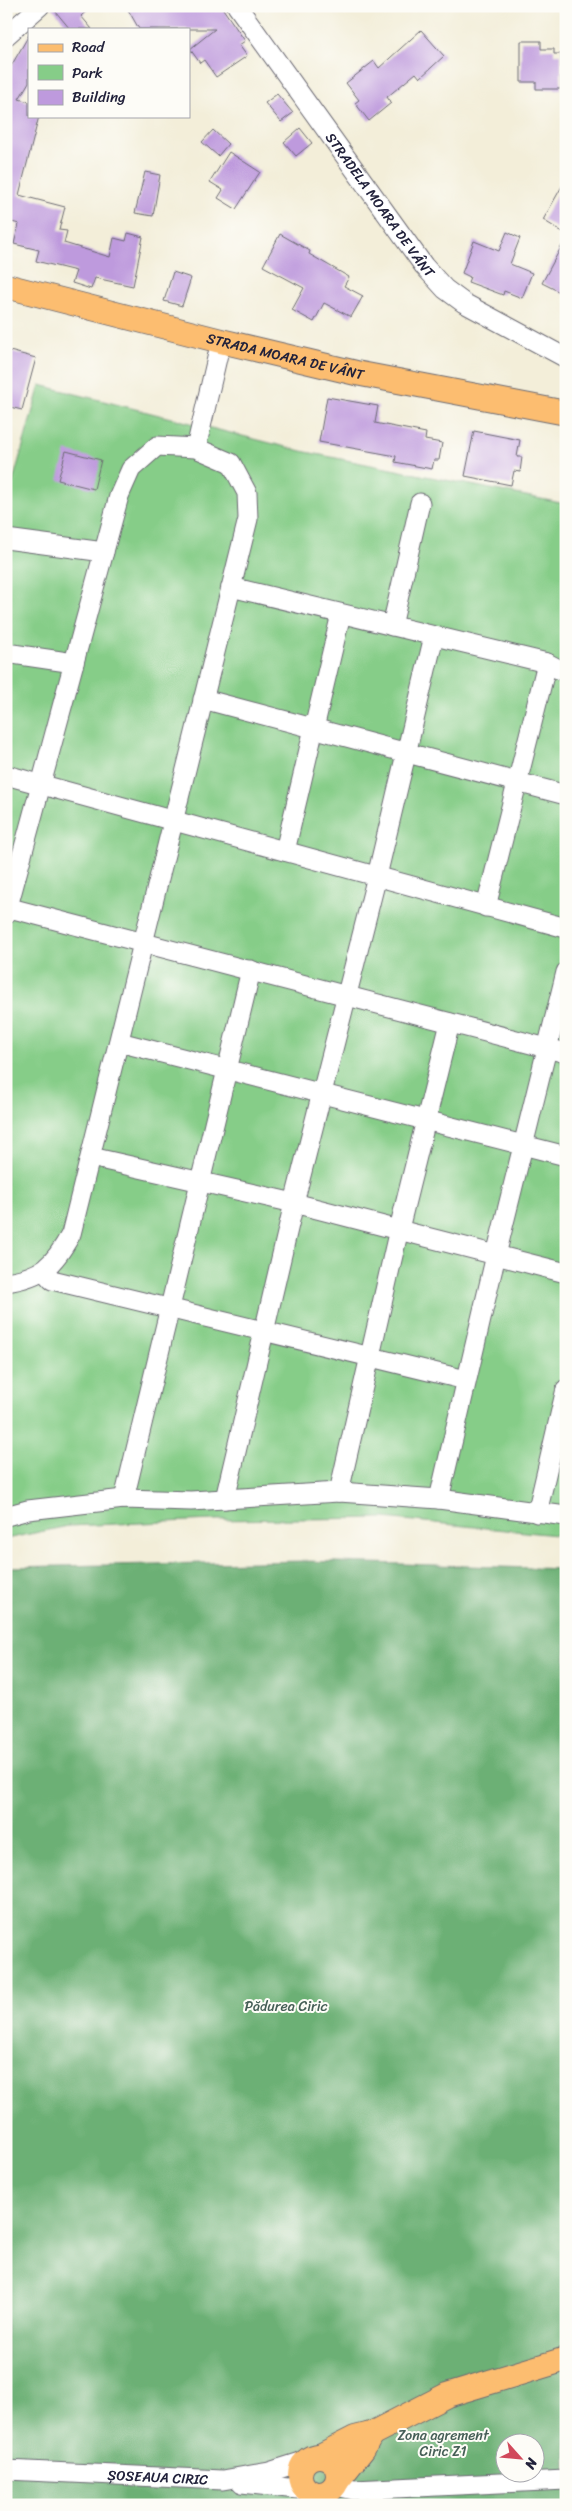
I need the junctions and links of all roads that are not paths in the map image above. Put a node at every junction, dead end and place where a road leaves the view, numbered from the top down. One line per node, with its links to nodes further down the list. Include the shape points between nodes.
1 (40, 6): 3 (street)
2 (237, 6): 6 (street, STRADELA MOARA DE VÂNT, via 424,266 445,289 489,317)
3 (6, 36)
4 (6, 286): 5 (main road, STRADA MOARA DE VÂNT)
5 (221, 342): 7 (main road, STRADA MOARA DE VÂNT, via 356,373); 8 (street)
6 (566, 358)
7 (566, 413)
8 (196, 448): 11 (street, via 157,446 131,469 119,496); 12 (street, via 231,463 247,493 248,519)
9 (420, 503): 14 (street)
10 (6, 539): 11 (street)
11 (104, 552): 17 (street)
12 (230, 587): 13 (street); 20 (street)
13 (341, 614): 14 (street); 21 (street)
14 (392, 626): 15 (street)
15 (434, 636): 18 (street); 22 (street)
16 (6, 653): 17 (street)
17 (74, 663): 25 (street)
18 (547, 663): 19 (street); 24 (street)
19 (566, 673)
20 (203, 699): 21 (street); 27 (street)
21 (314, 728): 22 (street); 28 (street)
22 (408, 753): 24 (street); 29 (street)
23 (6, 775): 25 (street)
24 (517, 782): 26 (street); 30 (street)
25 (42, 784): 27 (street); 31 (street)
26 (566, 795)
27 (173, 820): 28 (street); 33 (street)
28 (285, 851): 29 (street)
29 (377, 876): 30 (street); 36 (street)
30 (486, 907): 32 (street)
31 (7, 909): 33 (street)
32 (566, 928)
33 (143, 942): 34 (street); 38 (street)
34 (251, 970): 36 (street); 41 (street)
35 (566, 972): 39 (street)
36 (345, 995): 37 (street); 42 (street)
37 (450, 1023): 39 (street); 43 (street)
38 (119, 1042): 41 (street); 46 (street)
39 (546, 1048): 40 (street); 44 (street)
40 (566, 1053)
41 (227, 1069): 42 (street); 47 (street)
42 (321, 1093): 43 (street); 48 (street)
43 (426, 1119): 44 (street); 49 (street)
44 (523, 1145): 45 (street); 50 (street)
45 (566, 1156)
46 (91, 1157): 47 (street); 51 (street, via 71,1234 60,1255)
47 (199, 1181): 48 (street); 54 (street)
48 (294, 1203): 49 (street); 55 (street)
49 (399, 1230): 50 (street); 56 (street)
50 (496, 1255): 52 (street); 57 (street)
51 (44, 1271): 53 (street, via 26,1280); 54 (street, via 52,1280)
52 (566, 1273)
53 (6, 1282)
54 (169, 1309): 55 (street); 60 (street)
55 (263, 1331): 56 (street); 61 (street)
56 (369, 1357): 57 (street); 59 (street)
57 (466, 1380): 62 (street)
58 (566, 1388): 63 (street)
59 (339, 1492): 61 (street); 62 (street)
60 (124, 1499): 61 (street); 64 (street, via 28,1510)
61 (225, 1499)
62 (439, 1499): 63 (street)
63 (538, 1513): 65 (street)
64 (6, 1516)
65 (566, 1516)
66 (566, 2359): 67 (main road, ȘOSEAUA CIRIC, via 448,2395)
67 (371, 2434): 68 (main road, ȘOSEAUA CIRIC, via 355,2438); 72 (main road)
68 (314, 2458): 70 (street, ȘOSEAUA CIRIC, via 269,2472); 72 (main road, via 335,2464); 73 (main road, via 300,2475)
69 (6, 2470): 70 (street, ȘOSEAUA CIRIC)
70 (223, 2480): 73 (street)
71 (566, 2480): 72 (street)
72 (334, 2490): 73 (main road)
73 (308, 2497)

